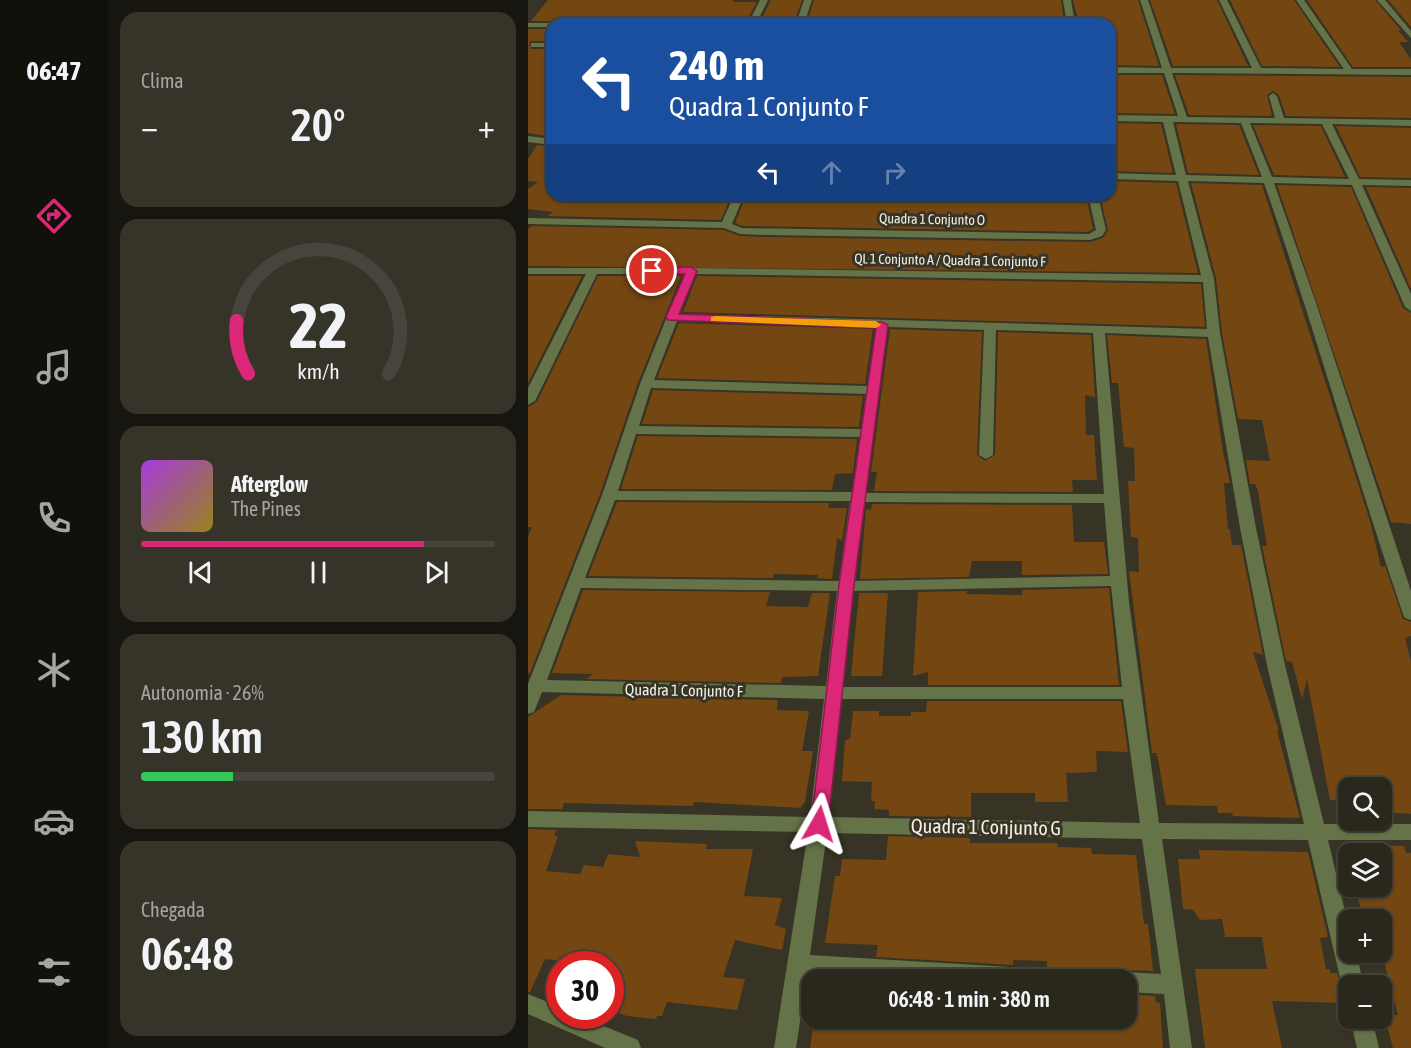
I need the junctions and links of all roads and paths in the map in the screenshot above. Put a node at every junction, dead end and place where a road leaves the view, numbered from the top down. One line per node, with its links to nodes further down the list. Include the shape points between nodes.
1 (764, 0): 8 (street)
2 (808, 0): 9 (street)
3 (1067, 0): 10 (street)
4 (1144, 0): 17 (street)
5 (1223, 0): 18 (street)
6 (1300, 0): 19 (street)
7 (1381, 0): 13 (street)
8 (755, 18)
9 (802, 18)
10 (1070, 18)
11 (528, 25): 12 (street)
12 (546, 25)
13 (1411, 36)
14 (534, 45): 15 (street)
15 (546, 45)
16 (1116, 70): 17 (street)
17 (1169, 70): 18 (street); 24 (street)
18 (1257, 71): 19 (street)
19 (1350, 72): 20 (street)
20 (1411, 72)
21 (1273, 96): 26 (street)
22 (1116, 118): 23 (street)
23 (1167, 118): 24 (street); 32 (street)
24 (1183, 118): 25 (street)
25 (1244, 119): 26 (street); 33 (street)
26 (1280, 120): 27 (street)
27 (1324, 120): 28 (street); 34 (street)
28 (1409, 125)
29 (529, 140): 30 (street)
30 (546, 141)
31 (1116, 176): 32 (street)
32 (1182, 178): 33 (street); 43 (street)
33 (1269, 180): 34 (street); 62 (street)
34 (1355, 181): 35 (street); 44 (street)
35 (1411, 183)
36 (736, 201): 39 (street)
37 (1094, 201): 39 (street, Quadra 1 Conjunto O, via 1101,230 1090,237 767,232 740,231)
38 (528, 221): 39 (street)
39 (726, 225)
40 (528, 271): 41 (street, QL 1 Conjunto A / Quadra 1 Conjunto F)
41 (594, 271): 42 (street, QL 1 Conjunto A / Quadra 1 Conjunto F); 52 (street)
42 (691, 271): 43 (street, QL 1 Conjunto A / Quadra 1 Conjunto F); 45 (street)
43 (1208, 279): 49 (street)
44 (1411, 307)
45 (672, 317): 46 (street); 50 (street)
46 (882, 325): 47 (street); 51 (street)
47 (990, 327): 48 (street); 55 (street)
48 (1099, 329): 49 (street); 58 (street)
49 (1214, 333): 71 (street, via 1276,665)
50 (646, 384): 51 (street); 53 (street)
51 (874, 390): 54 (street)
52 (528, 401)
53 (632, 430): 54 (street); 56 (street)
54 (866, 433): 57 (street)
55 (986, 455)
56 (609, 495): 57 (street); 60 (street)
57 (860, 499): 58 (street); 61 (street)
58 (1111, 499): 59 (street)
59 (1118, 581): 61 (street); 65 (street)
60 (574, 583): 61 (street); 63 (street)
61 (846, 585): 64 (street)
62 (1411, 614)
63 (536, 686): 64 (street, Quadra 1 Conjunto F); 66 (street)
64 (833, 693): 65 (street); 68 (street)
65 (1131, 693): 69 (street)
66 (528, 707)
67 (528, 819): 68 (street, Quadra 1 Conjunto G)
68 (819, 824): 69 (street, Quadra 1 Conjunto G); 72 (street)
69 (1152, 831): 71 (street, Quadra 1 Conjunto G); 76 (street)
70 (1411, 832): 71 (street, Quadra 1 Conjunto G)
71 (1317, 833): 74 (street)
72 (797, 964): 73 (street); 81 (street)
73 (880, 969)
74 (1350, 975)
75 (1137, 982): 76 (street)
76 (1174, 984): 82 (street)
77 (528, 1004): 79 (street)
78 (1364, 1029): 83 (street)
79 (604, 1043): 80 (street)
80 (630, 1048)
81 (785, 1048)
82 (1181, 1048)
83 (1368, 1048)

